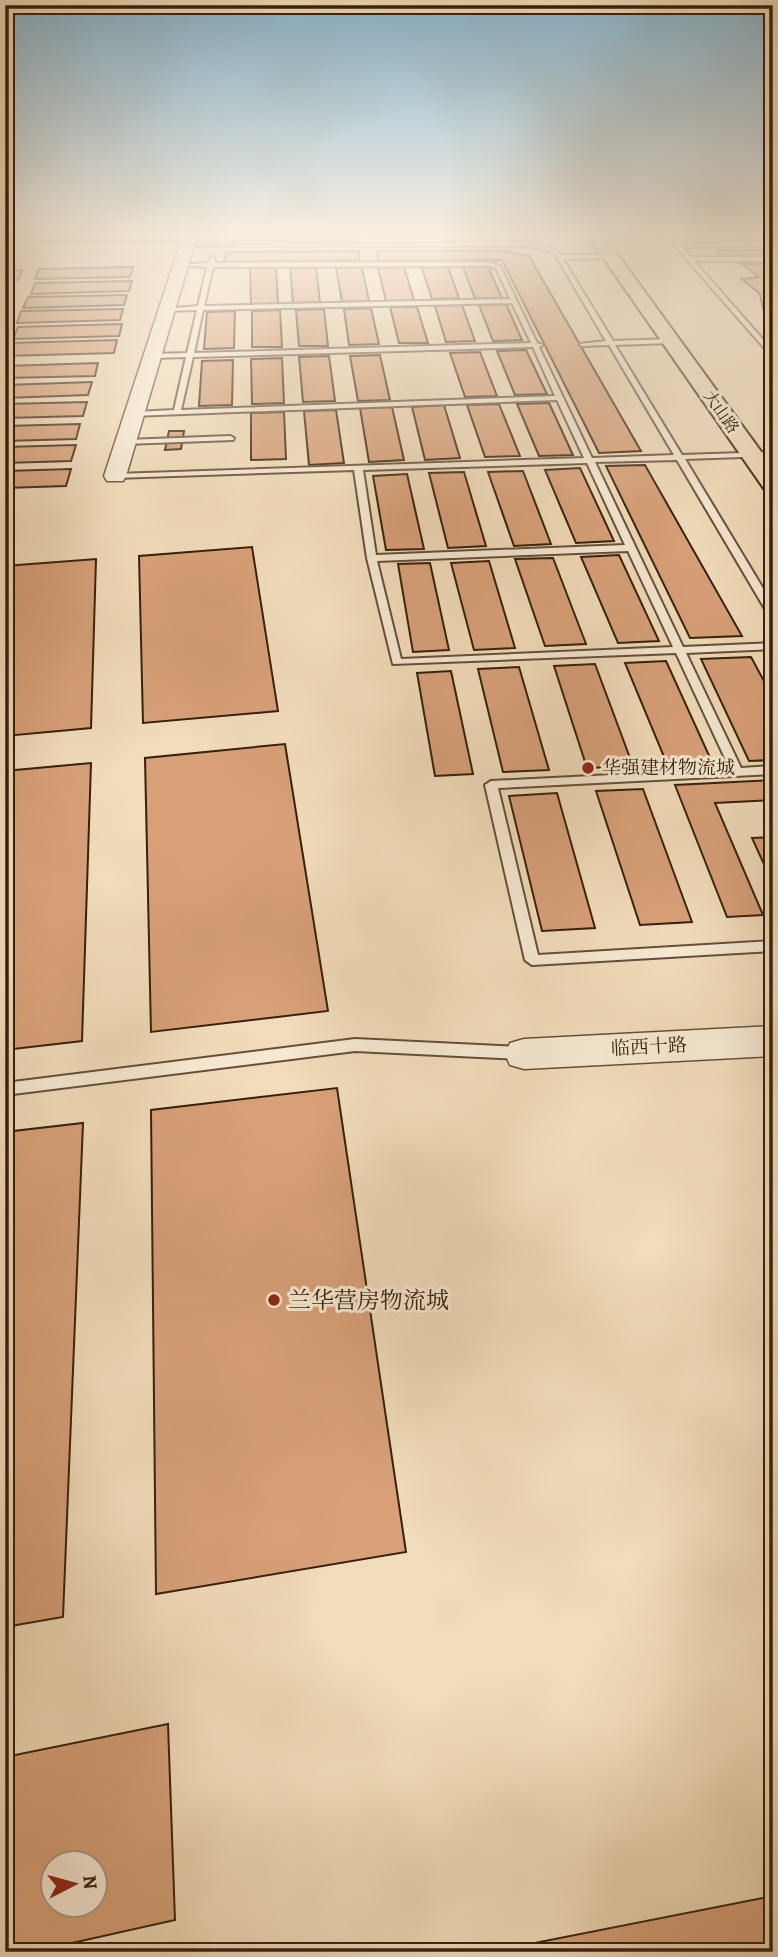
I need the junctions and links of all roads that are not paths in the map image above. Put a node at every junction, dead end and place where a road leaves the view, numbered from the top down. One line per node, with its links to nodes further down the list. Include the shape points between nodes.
1 (162, 326): 12 (street)
2 (195, 326): 13 (lane)
3 (528, 326): 11 (lane)
4 (601, 326): 9 (lane)
5 (660, 326): 8 (main road, 大山路)
6 (678, 326): 20 (main road, 大山路)
7 (747, 326): 14 (lane)
8 (670, 341): 9 (lane); 21 (main road, 大山路)
9 (611, 343): 10 (lane); 22 (lane)
10 (582, 344)
11 (537, 345): 13 (lane); 15 (lane)
12 (153, 356): 13 (lane); 17 (street)
13 (189, 356): 16 (lane)
14 (773, 356)
15 (560, 398): 16 (lane); 23 (lane)
16 (177, 412): 17 (lane)
17 (135, 414): 19 (street)
18 (230, 438): 19 (lane)
19 (126, 442): 25 (street)
20 (773, 454): 21 (lane)
21 (752, 455): 22 (lane); 26 (main road, 大山路)
22 (679, 456): 23 (lane); 29 (lane)
23 (590, 459): 24 (lane); 27 (lane)
24 (358, 467): 25 (lane); 28 (lane)
25 (115, 476)
26 (773, 485)
27 (631, 548): 28 (lane); 31 (lane)
28 (372, 558): 31 (lane, via 397,662)
29 (773, 614)
30 (773, 646): 31 (lane)
31 (680, 650): 33 (lane)
32 (773, 771): 33 (lane)
33 (737, 772): 34 (lane, via 491,785 531,960)
34 (773, 946)
35 (773, 1041): 36 (street, 临西十路)
36 (524, 1054): 37 (lane, via 355,1045)
37 (5, 1089)

